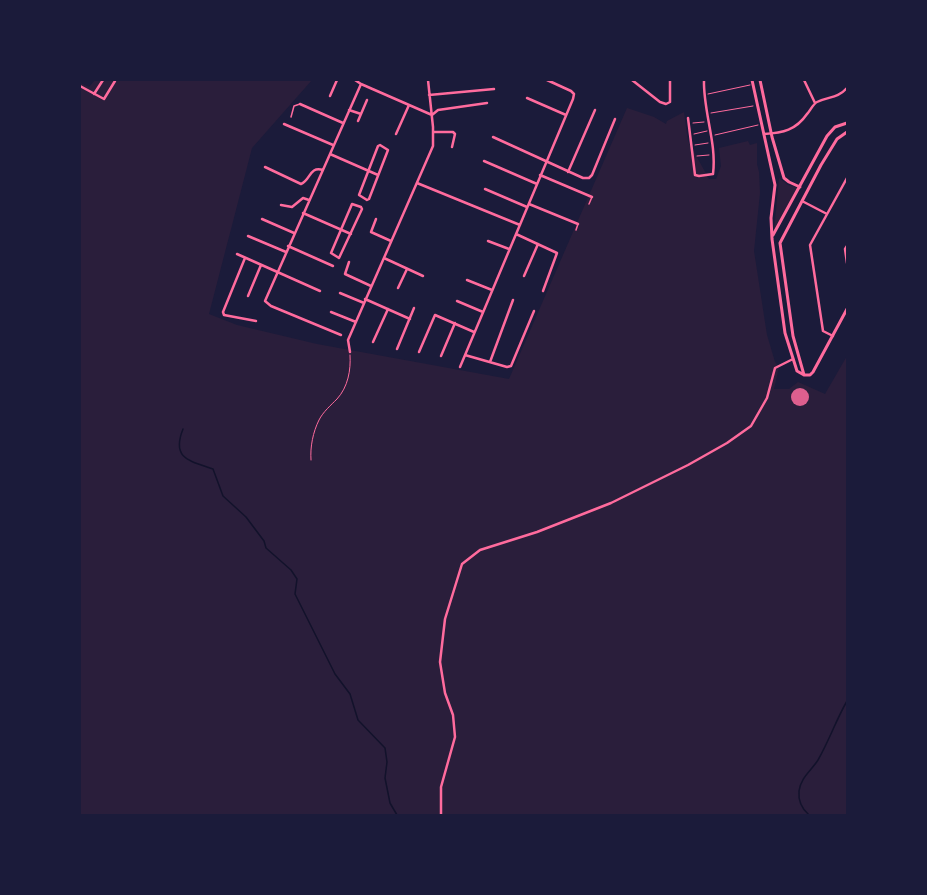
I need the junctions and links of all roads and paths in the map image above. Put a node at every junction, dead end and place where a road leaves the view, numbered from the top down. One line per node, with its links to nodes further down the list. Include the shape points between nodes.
1 (103, 80): 18 (street)
2 (337, 80): 21 (street)
3 (355, 80): 13 (street)
4 (428, 80): 19 (street)
5 (547, 80): 34 (street, via 574,94)
6 (632, 80): 7 (street, via 666,104 670,102)
7 (670, 80)
8 (704, 80): 20 (street)
9 (752, 80): 14 (street)
10 (760, 80): 48 (street)
11 (804, 80): 25 (street)
12 (115, 81): 18 (street, via 104,99)
13 (360, 84): 27 (street); 29 (street)
14 (754, 84): 20 (path); 28 (street)
15 (80, 86): 18 (street)
16 (494, 88): 19 (street)
17 (847, 88): 25 (street, via 841,95)
18 (94, 94)
19 (430, 95): 33 (street)
20 (703, 95): 32 (street)
21 (330, 96)
22 (526, 98): 34 (street)
23 (367, 100): 31 (street)
24 (487, 103): 33 (street, via 438,110)
25 (816, 103): 48 (street, via 800,124 782,132)
26 (300, 104): 35 (lane, via 294,106); 40 (street)
27 (409, 105): 33 (street); 49 (street)
28 (758, 105): 32 (path); 44 (street)
29 (349, 110): 31 (street); 40 (street)
30 (595, 110): 68 (street)
31 (361, 114): 38 (street)
32 (706, 114): 39 (street)
33 (432, 115): 46 (street)
34 (566, 115): 62 (street)
35 (290, 117)
36 (688, 118): 43 (street)
37 (615, 119): 68 (street, via 592,175 583,178)
38 (358, 121)
39 (708, 121): 43 (path); 45 (street)
40 (343, 123): 55 (street)
41 (847, 123): 63 (street, via 835,127)
42 (284, 124): 55 (street)
43 (689, 124): 50 (street)
44 (762, 124): 51 (street); 53 (path)
45 (709, 131): 50 (path); 53 (street)
46 (433, 132): 57 (street, via 453,132 455,134); 72 (street, via 433,146)
47 (847, 132): 64 (street, via 837,139)
48 (771, 133): 51 (street); 74 (street, via 784,178)
49 (396, 134)
50 (690, 134): 56 (street)
51 (764, 134): 95 (street, via 775,185 771,218)
52 (493, 137): 62 (street)
53 (710, 137): 54 (street)
54 (711, 142): 56 (path); 59 (street)
55 (333, 145): 58 (street)
56 (691, 145): 60 (street)
57 (452, 147)
58 (330, 154): 66 (street); 67 (street)
59 (713, 154): 60 (path); 60 (street, via 713,174 699,176 695,175)
60 (692, 156)
61 (484, 161): 73 (street)
62 (546, 161): 68 (street); 70 (street)
63 (813, 161): 64 (street); 74 (street)
64 (821, 165): 78 (street)
65 (265, 167): 66 (street, via 301,184 311,171 318,168)
66 (323, 170): 77 (street)
67 (368, 170): 69 (street); 69 (street, via 378,146 387,148); 69 (street, via 359,197 369,199)
68 (568, 172)
69 (378, 175)
70 (540, 175): 73 (street); 76 (street)
71 (847, 178): 84 (street)
72 (417, 183): 88 (street); 97 (street)
73 (537, 184): 79 (street)
74 (800, 187): 95 (street)
75 (485, 189): 82 (street)
76 (592, 197): 80 (lane)
77 (309, 200): 81 (street, via 300,199 292,207); 83 (street)
78 (801, 201): 84 (street); 108 (street, via 780,240)
79 (528, 204): 82 (street); 87 (street)
80 (589, 204)
81 (281, 205)
82 (527, 207): 88 (street)
83 (303, 213): 89 (street); 91 (street)
84 (827, 214): 140 (street, via 810,245 823,331)
85 (262, 219): 91 (street)
86 (376, 219): 97 (street, via 371,232)
87 (578, 224): 90 (lane)
88 (520, 225): 93 (street)
89 (341, 229): 92 (street); 92 (street, via 332,255 340,258); 92 (street, via 352,204 361,207)
90 (576, 230)
91 (294, 233): 99 (street)
92 (351, 234)
93 (516, 234): 98 (street); 101 (street)
94 (248, 236): 102 (street)
95 (772, 239): 111 (street)
96 (488, 240): 101 (street)
97 (391, 241): 105 (street)
98 (538, 244): 115 (street); 121 (street, via 555,251 558,255)
99 (288, 246): 102 (street); 110 (street)
100 (847, 246): 107 (street)
101 (509, 249): 119 (street)
102 (286, 252): 113 (street)
103 (237, 254): 104 (street)
104 (245, 258): 109 (street); 135 (street, via 223,312 229,317)
105 (384, 258): 112 (street); 117 (street)
106 (349, 262): 117 (street, via 346,274)
107 (847, 263)
108 (782, 264): 111 (street); 150 (street, via 793,336)
109 (261, 265): 113 (street); 123 (street)
110 (333, 266)
111 (775, 266): 147 (street, via 784,333)
112 (407, 268): 114 (street); 118 (street)
113 (277, 272): 120 (street); 139 (street, via 265,303)
114 (423, 276)
115 (524, 276)
116 (467, 280): 119 (street)
117 (371, 286): 124 (street)
118 (398, 288)
119 (492, 290): 133 (street)
120 (320, 291)
121 (543, 291)
122 (340, 293): 127 (street)
123 (248, 296)
124 (365, 300): 127 (street); 129 (street)
125 (513, 300): 148 (street)
126 (457, 301): 133 (street)
127 (364, 303): 136 (street)
128 (414, 308): 134 (street)
129 (388, 309): 134 (street); 141 (street)
130 (847, 309): 140 (street)
131 (534, 310): 148 (street, via 511,366)
132 (331, 312): 136 (street)
133 (483, 312): 138 (street)
134 (410, 319): 142 (street)
135 (256, 321)
136 (356, 322): 143 (street, via 348,340)
137 (455, 323): 138 (street); 144 (street, via 434,316); 146 (street)
138 (474, 332): 145 (street)
139 (341, 335)
140 (833, 336): 150 (street, via 813,372)
141 (374, 342)
142 (397, 349)
143 (350, 352): 151 (path, via 350,374 338,398 319,419 313,435)
144 (419, 352)
145 (465, 355): 148 (street); 149 (street)
146 (441, 356)
147 (793, 359): 150 (street, via 797,371); 152 (street, via 775,368 767,398 751,426 727,443 611,503 537,532 480,550 462,564 445,619 440,662 445,692 453,715 455,737 441,787)
148 (490, 362)
149 (460, 367)
150 (804, 375)
151 (311, 460)
152 (441, 815)

